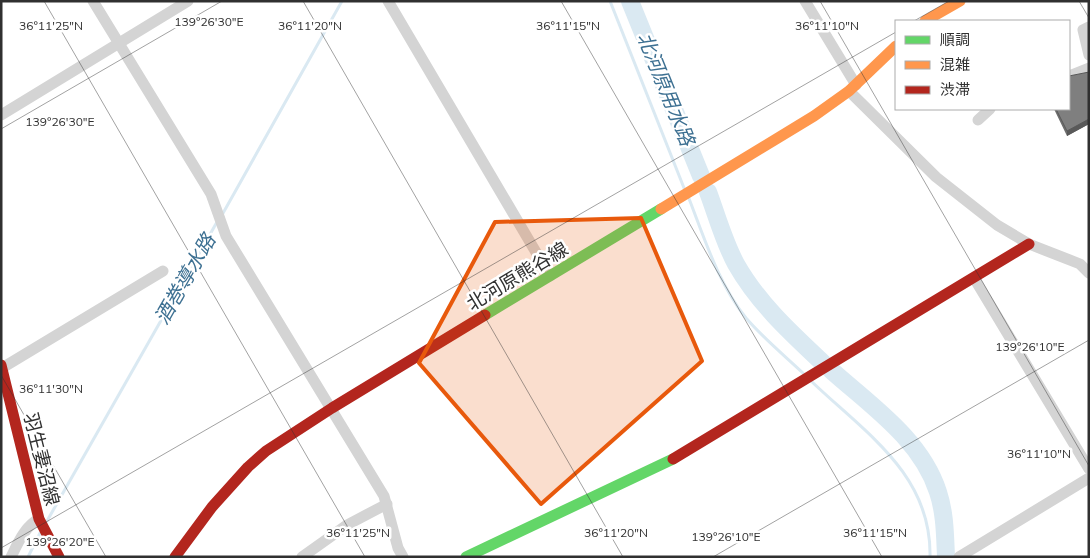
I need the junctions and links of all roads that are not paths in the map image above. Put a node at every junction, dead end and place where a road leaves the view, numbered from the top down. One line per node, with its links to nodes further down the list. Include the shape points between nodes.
1 (93, 1): 8 (street)
2 (188, 1): 8 (street)
3 (388, 1): 21 (street)
4 (805, 1): 13 (street)
5 (960, 1): 6 (main road)
6 (927, 20)
7 (1089, 27): 10 (street, via 1084,30)
8 (118, 43): 15 (street); 24 (street, via 210,194 226,236)
9 (895, 47): 13 (main road, 北河原熊谷線)
10 (1089, 55)
11 (1089, 68): 12 (street)
12 (1070, 76)
13 (853, 88): 17 (street, via 936,178 997,225); 21 (main road, 北河原熊谷線, via 814,116)
14 (989, 110): 16 (street)
15 (1, 115)
16 (978, 120)
17 (1028, 244): 18 (street); 22 (main road)
18 (1084, 261): 20 (street)
19 (163, 271): 23 (street)
20 (1089, 273)
21 (550, 276): 24 (main road, 北河原熊谷線)
22 (974, 278): 25 (street); 34 (main road, via 666,463)
23 (2, 367): 28 (main road, 羽生妻沼線)
24 (332, 408): 27 (street); 31 (main road, 北河原熊谷線, via 266,451 248,467 212,506)
25 (1089, 470)
26 (1089, 478): 35 (street)
27 (387, 504): 32 (street, via 347,525); 33 (street)
28 (42, 525): 29 (street, via 33,522); 30 (main road, 羽生妻沼線)
29 (10, 557)
30 (59, 557)
31 (175, 557)
32 (302, 557)
33 (403, 557)
34 (466, 557)
35 (959, 557)

